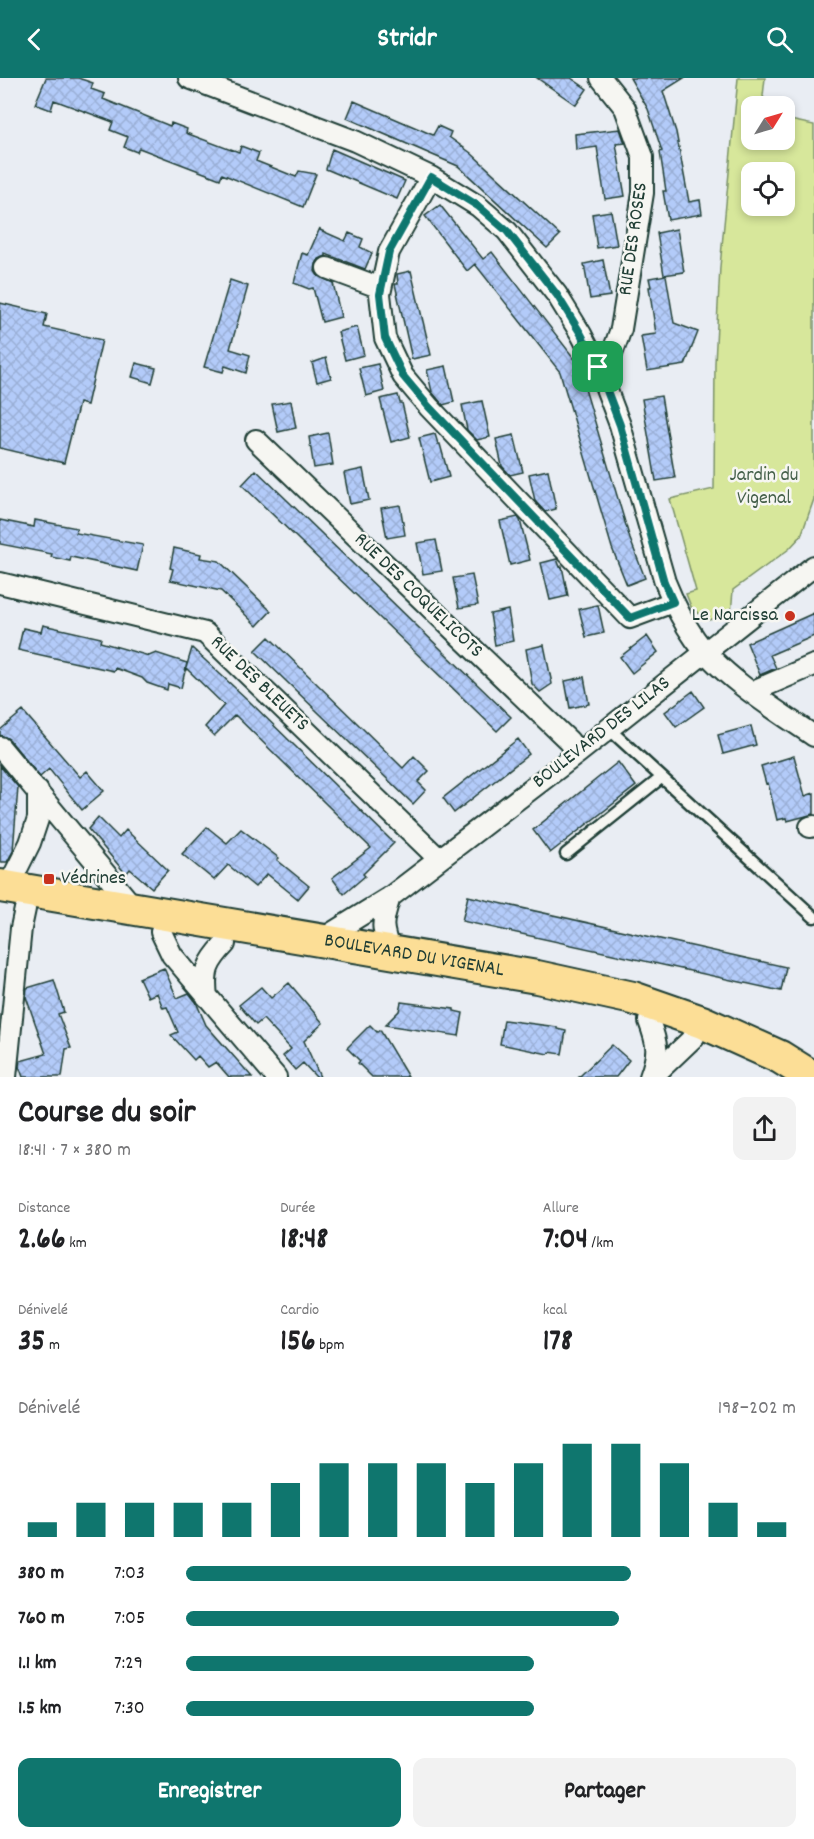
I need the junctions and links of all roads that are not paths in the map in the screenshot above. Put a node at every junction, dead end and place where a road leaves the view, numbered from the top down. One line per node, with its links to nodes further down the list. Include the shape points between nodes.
1 (189, 78): 3 (street, via 370,147)
2 (602, 78): 6 (street, RUE DES ROSES, via 625,108 643,158 643,193 621,329 612,354)
3 (431, 177): 5 (street, via 389,252); 6 (street, via 478,206 507,231 557,295)
4 (327, 268): 5 (street)
5 (381, 288): 10 (street, via 385,338 403,376 429,407 630,618)
6 (598, 367): 10 (street, via 620,425)
7 (256, 440): 17 (street, RUE DES COQUELICOTS)
8 (814, 566): 11 (street, BOULEVARD DES LILAS)
9 (0, 583): 21 (street, RUE DES BLEUETS, via 205,633)
10 (673, 602): 11 (street)
11 (706, 651): 13 (street); 14 (street, BOULEVARD DES LILAS)
12 (814, 665): 13 (street)
13 (752, 692): 15 (street)
14 (608, 728): 17 (street, BOULEVARD DES LILAS); 18 (lane)
15 (811, 732)
16 (0, 747): 19 (street)
17 (578, 753): 21 (street, BOULEVARD DES LILAS)
18 (661, 778): 20 (lane); 25 (lane)
19 (38, 791): 22 (street, via 38,819); 24 (street)
20 (566, 854)
21 (438, 858): 23 (street, BOULEVARD DES LILAS)
22 (8, 896): 24 (main road, BOULEVARD DU VIGENAL); 26 (main road, BOULEVARD DU VIGENAL); 33 (street, via 21,928)
23 (390, 897): 27 (street, BOULEVARD DES LILAS); 29 (street, via 382,920)
24 (134, 908): 27 (main road, BOULEVARD DU VIGENAL)
25 (814, 917)
26 (161, 932): 28 (main road, BOULEVARD DU VIGENAL); 30 (street, via 172,955)
27 (318, 941): 29 (main road, BOULEVARD DU VIGENAL)
28 (225, 944): 30 (street, via 210,961 205,974); 31 (main road, BOULEVARD DU VIGENAL, via 563,1000)
29 (391, 954): 37 (main road, BOULEVARD DU VIGENAL, via 537,977 633,998 702,1022 780,1057)
30 (207, 997): 34 (street)
31 (649, 1021): 32 (main road, BOULEVARD DU VIGENAL); 35 (street, via 658,1046)
32 (694, 1036): 35 (street); 36 (main road, BOULEVARD DU VIGENAL)
33 (6, 1077)
34 (276, 1077)
35 (651, 1077)
36 (773, 1077)
37 (812, 1077)

